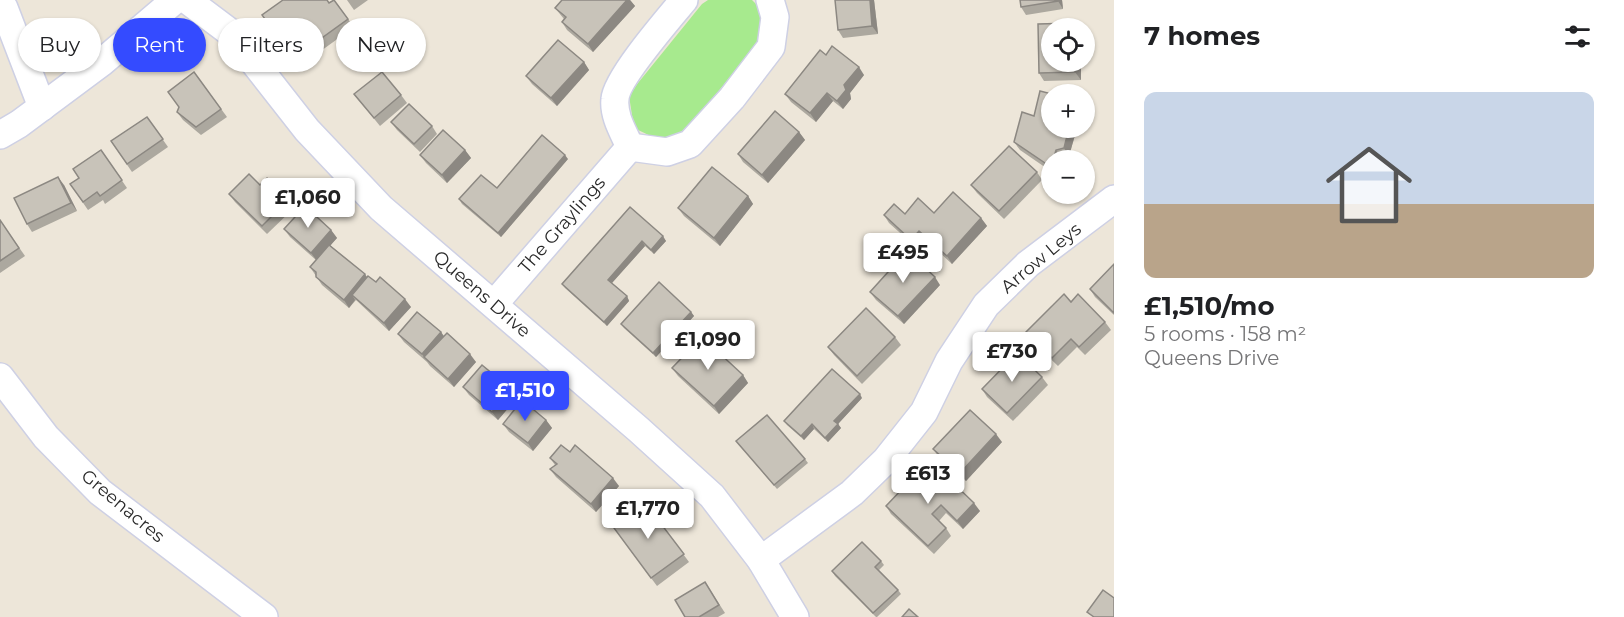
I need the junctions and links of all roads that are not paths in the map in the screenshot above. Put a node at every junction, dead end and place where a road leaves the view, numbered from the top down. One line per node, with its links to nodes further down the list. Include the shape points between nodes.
1 (175, 0): 6 (street)
2 (188, 0): 10 (street, Queens Drive, via 231,33 307,130 381,208)
3 (684, 0): 8 (street, via 626,74 615,98 618,119)
4 (770, 0): 8 (street, via 775,17 771,47 690,144 667,152)
5 (0, 3): 6 (street)
6 (42, 107): 7 (street)
7 (0, 135)
8 (630, 147): 10 (street, The Graylings)
9 (1114, 199): 12 (street, Arrow Leys, via 1028,264 986,305 949,361 924,412 886,460 852,493)
10 (494, 304): 12 (street, Queens Drive, via 712,496)
11 (0, 377): 13 (street, Greenacres, via 46,437 100,492)
12 (761, 560): 14 (street, Queens Drive)
13 (264, 617)
14 (795, 617)

